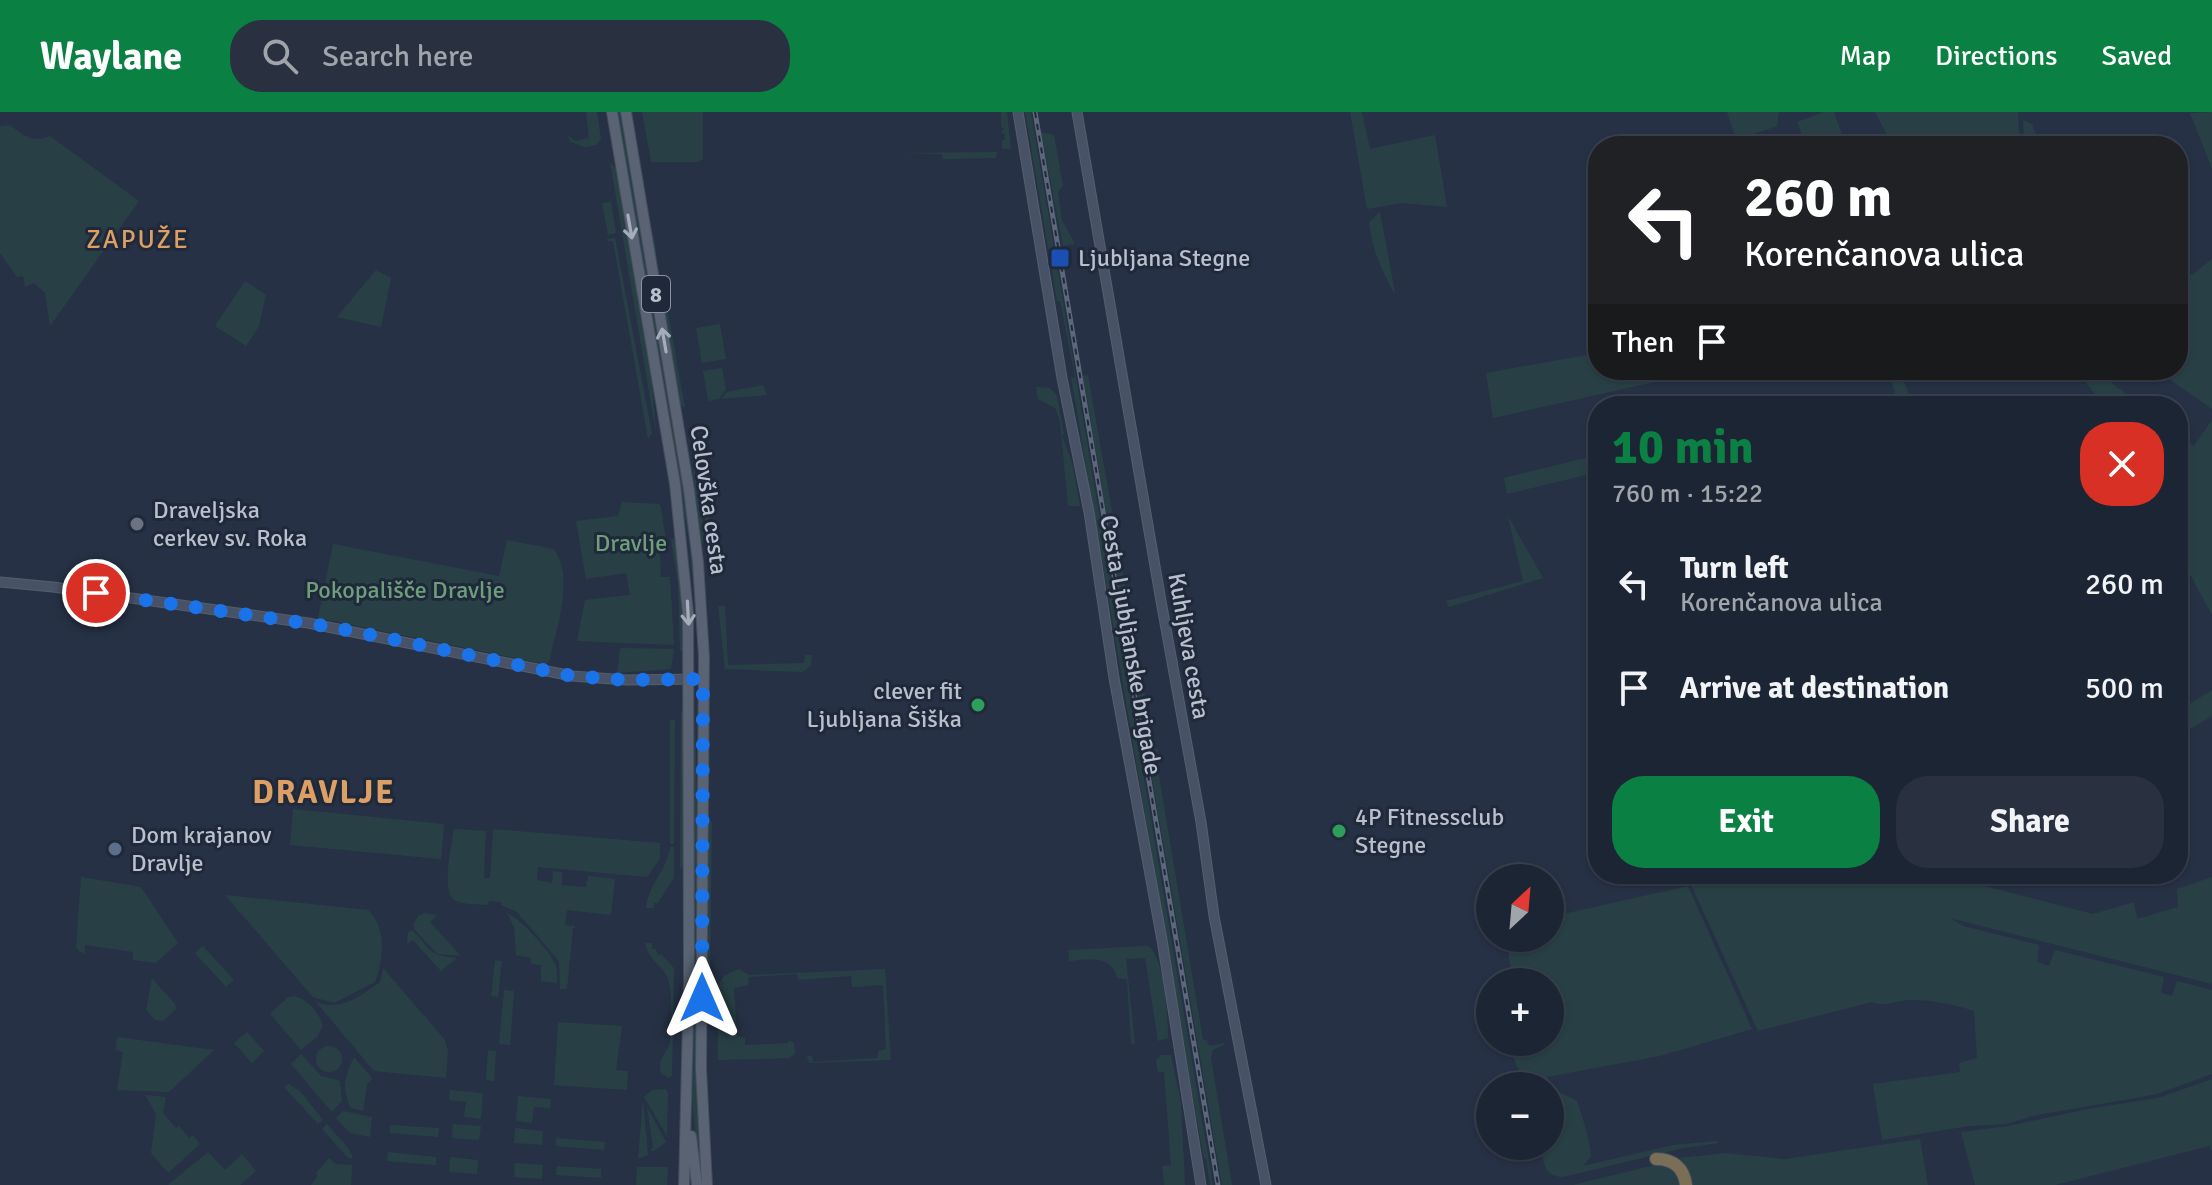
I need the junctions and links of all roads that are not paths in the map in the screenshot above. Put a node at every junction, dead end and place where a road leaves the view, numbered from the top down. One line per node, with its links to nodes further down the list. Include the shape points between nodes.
1 (612, 112): 6 (main road, Celovška cesta / 8, one-way to 6, via 682,534)
2 (626, 112): 7 (main road, Celovška cesta / 8, one-way to 2, via 689,490)
3 (1018, 112): 13 (street, Cesta Ljubljanske brigade)
4 (1077, 112): 14 (street, Kuhljeva cesta, via 1214,916)
5 (0, 582): 6 (street, via 308,623 572,676)
6 (690, 679): 7 (street); 8 (main road, Celovška cesta / 8)
7 (703, 679): 12 (main road, Celovška cesta / 8, via 701,1069)
8 (687, 1122): 10 (main road, Celovška cesta / 8); 11 (main road)
9 (1656, 1159): 15 (highway, via 1680,1168)
10 (684, 1185)
11 (697, 1185)
12 (707, 1185)
13 (1201, 1185)
14 (1266, 1185)
15 (1686, 1185)

